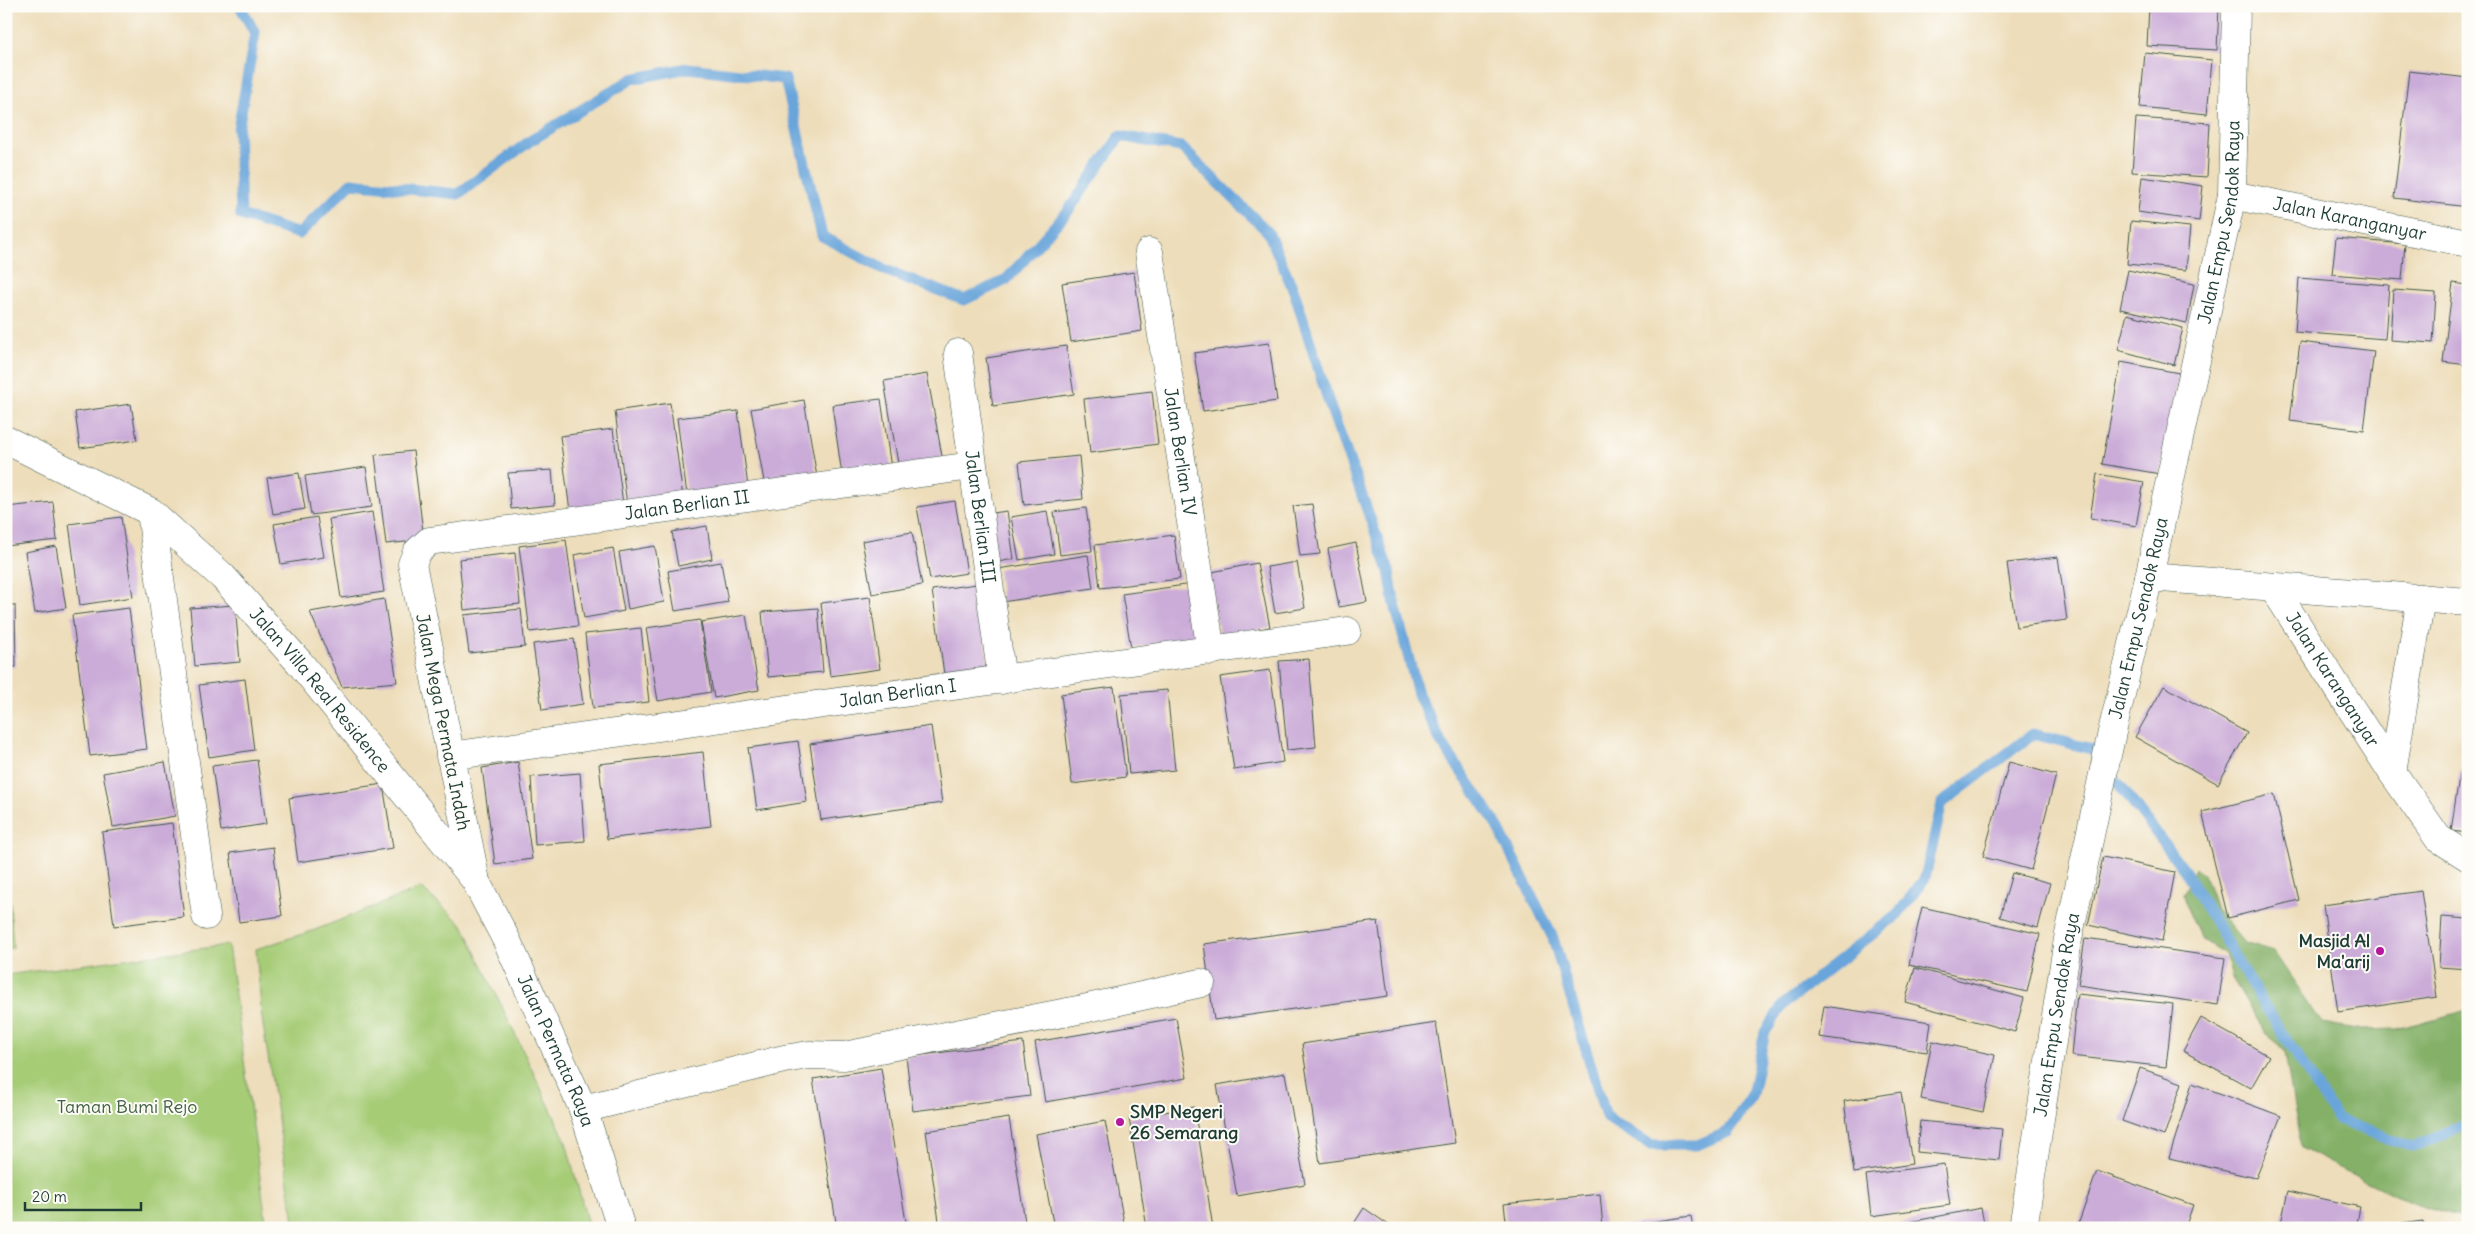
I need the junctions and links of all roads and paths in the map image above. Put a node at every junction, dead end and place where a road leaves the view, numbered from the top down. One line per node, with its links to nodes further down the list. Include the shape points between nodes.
1 (2236, 6): 2 (street, Jalan Empu Sendok Raya)
2 (2232, 195): 3 (street, Jalan Karanganyar); 10 (street, Jalan Empu Sendok Raya)
3 (2468, 243)
4 (1149, 252): 15 (street, Jalan Berlian IV)
5 (958, 353): 7 (street, Jalan Berlian III)
6 (6, 440): 8 (street, Jalan Villa Real Residence)
7 (972, 466): 9 (street, Jalan Berlian II, via 439,538 429,541 417,552); 16 (street, Jalan Berlian III)
8 (151, 512): 20 (street, Jalan Villa Real Residence, via 223,577 299,662); 21 (street)
9 (412, 564): 17 (street, Jalan Mega Permata Indah)
10 (2149, 577): 11 (street, Jalan Karanganyar); 24 (street, Jalan Empu Sendok Raya, via 2068,939)
11 (2273, 586): 12 (street, Jalan Karanganyar); 18 (street, Jalan Karanganyar)
12 (2421, 598): 13 (street, Jalan Karanganyar); 18 (street, Jalan Karanganyar)
13 (2468, 602)
14 (1346, 631): 15 (street, Jalan Berlian I)
15 (1211, 651): 16 (street, Jalan Berlian I)
16 (1002, 680): 17 (street, Jalan Berlian I)
17 (450, 756): 20 (street, Jalan Mega Permata Indah)
18 (2392, 772): 19 (street, Jalan Karanganyar, via 2438,838)
19 (2468, 857)
20 (476, 880): 23 (street, Jalan Permata Raya)
21 (206, 916)
22 (1201, 983): 23 (street, via 844,1056 809,1055 784,1059)
23 (583, 1109): 25 (street, Jalan Permata Raya)
24 (2027, 1227)
25 (621, 1228)

